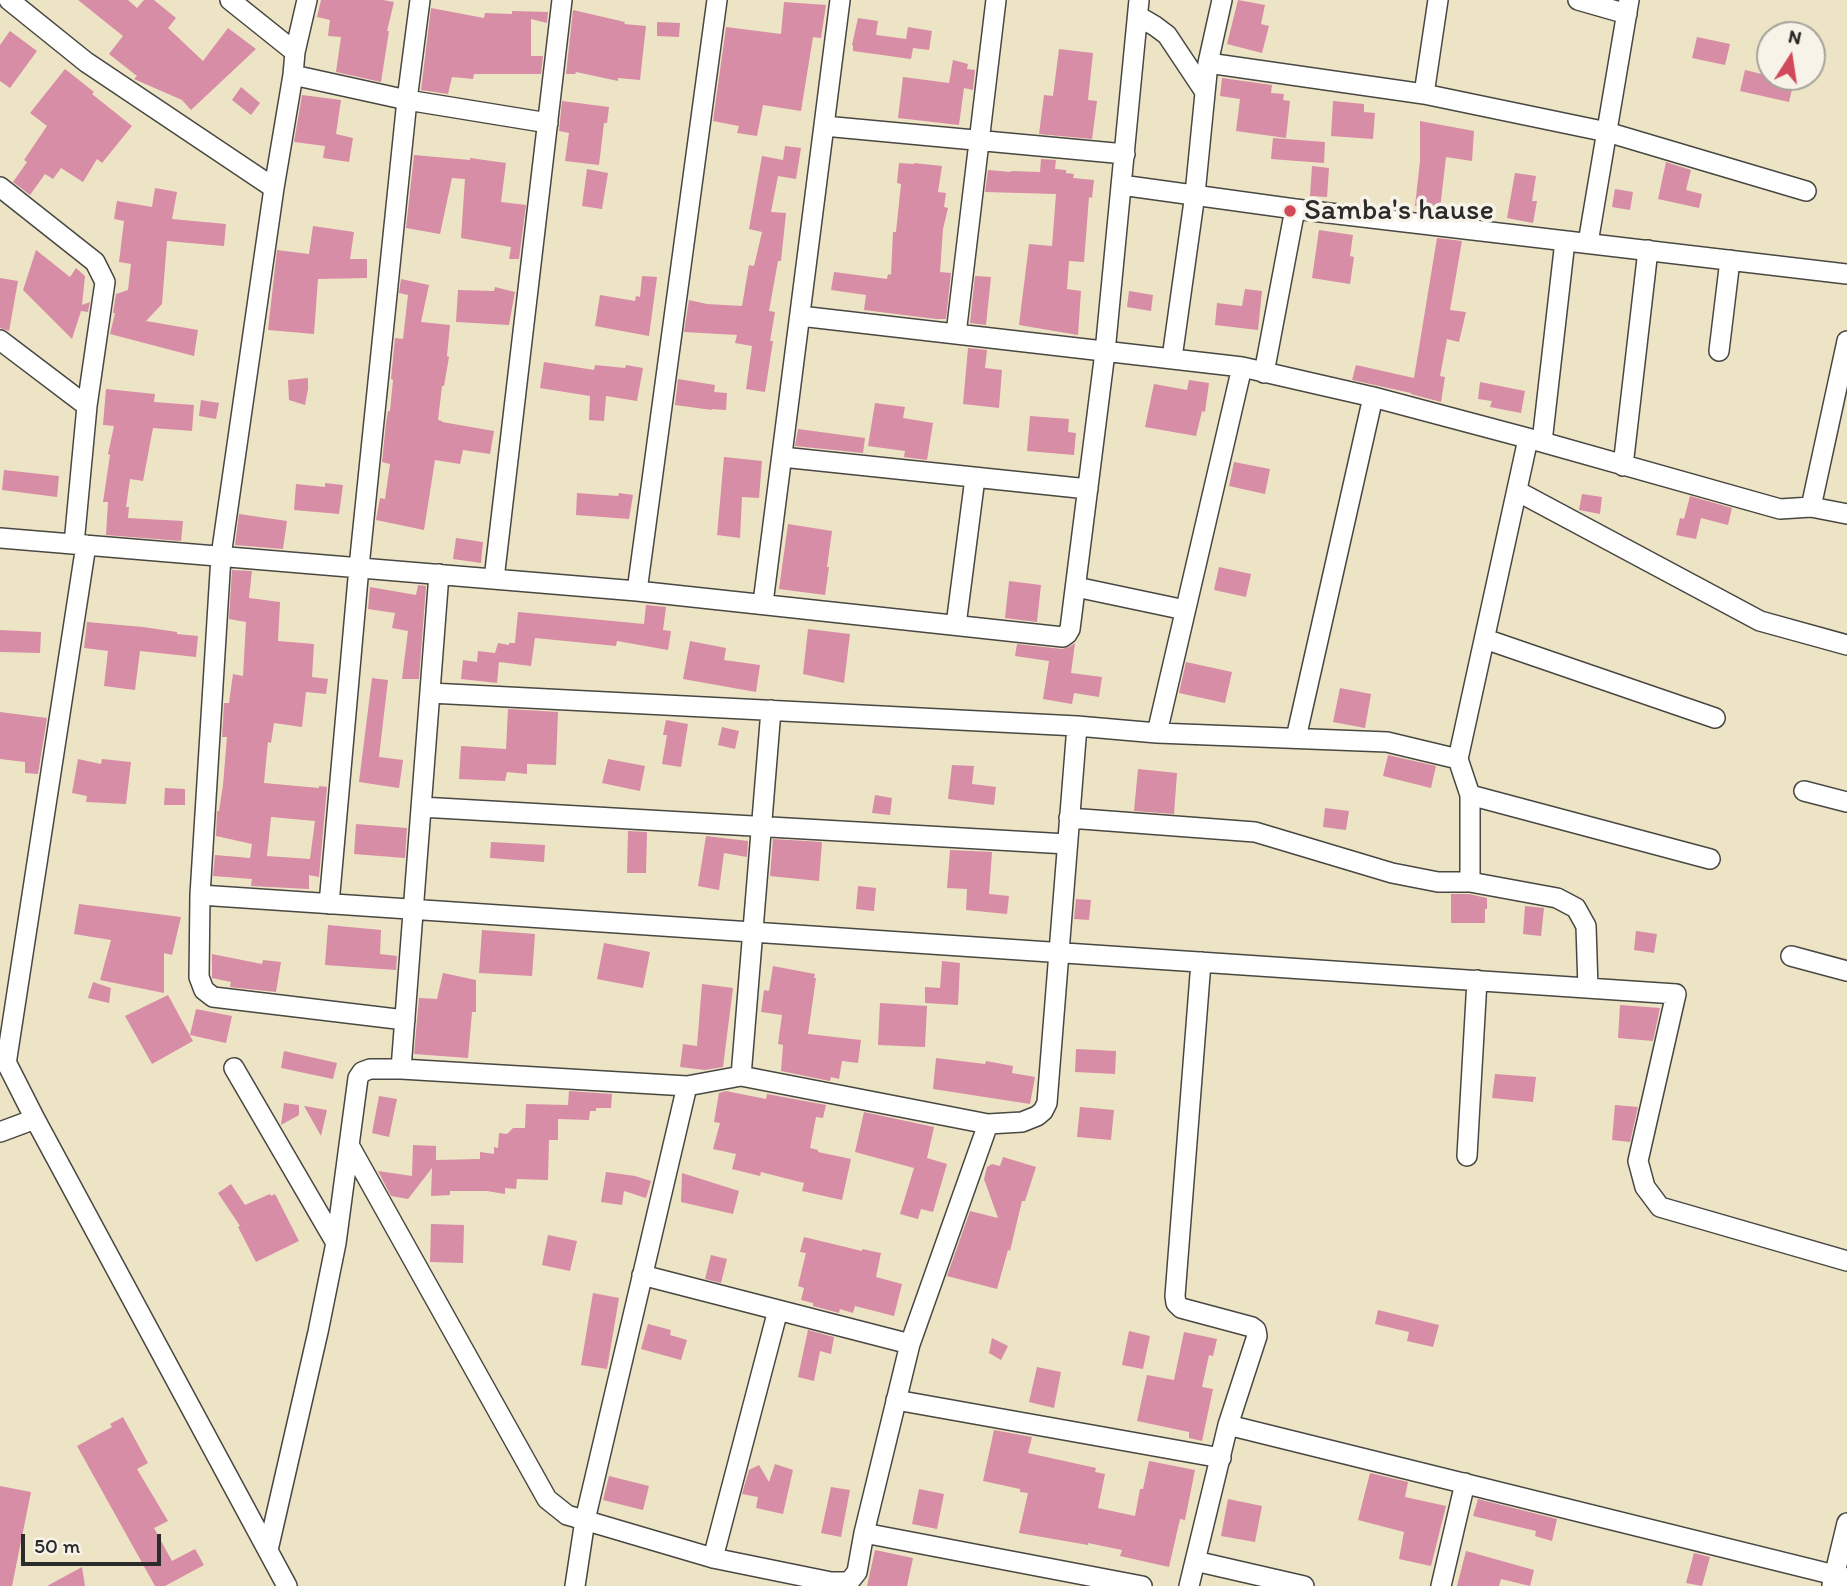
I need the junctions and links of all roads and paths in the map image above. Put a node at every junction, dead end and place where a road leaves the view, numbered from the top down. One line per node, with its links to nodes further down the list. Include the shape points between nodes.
1 (9, 0): 27 (street, via 86,62)
2 (230, 0): 14 (street)
3 (307, 0): 14 (street)
4 (419, 0): 19 (street)
5 (562, 0): 20 (street)
6 (717, 0): 63 (street)
7 (840, 0): 21 (street)
8 (996, 0): 23 (street)
9 (1222, 0): 15 (street)
10 (1438, 0): 18 (street)
11 (1578, 0): 12 (street)
12 (1628, 7): 22 (street)
13 (1138, 8): 17 (street, via 1167,35); 24 (street)
14 (295, 52): 16 (street)
15 (1208, 64): 17 (street); 18 (street)
16 (293, 75): 19 (street); 27 (street)
17 (1205, 92): 29 (street)
18 (1424, 94): 22 (street)
19 (407, 100): 20 (street); 59 (street)
20 (548, 123): 61 (street)
21 (824, 126): 23 (street); 36 (street)
22 (1607, 132): 28 (street); 32 (street)
23 (979, 141): 24 (street); 37 (street)
24 (1125, 154): 25 (street)
25 (1121, 185): 29 (street); 41 (street)
26 (0, 187): 47 (street, via 95,262 106,282)
27 (274, 188): 58 (street)
28 (1806, 191)
29 (1195, 194): 30 (street); 42 (street)
30 (1295, 209): 31 (street); 45 (street)
31 (1566, 241): 32 (street); 48 (street)
32 (1588, 243): 33 (street)
33 (1648, 250): 34 (street); 50 (street)
34 (1730, 260): 35 (street); 40 (street)
35 (1847, 274)
36 (800, 316): 37 (street); 49 (street)
37 (956, 334): 41 (street)
38 (0, 340): 47 (street)
39 (1847, 341): 44 (street)
40 (1719, 351)
41 (1105, 352): 42 (street); 52 (street)
42 (1172, 358): 43 (street)
43 (1241, 367): 45 (street); 65 (street)
44 (1844, 372): 54 (street)
45 (1264, 373): 46 (street)
46 (1373, 397): 48 (street); 74 (street)
47 (87, 406): 57 (street)
48 (1535, 441): 50 (street); 53 (street)
49 (782, 457): 51 (street); 64 (street)
50 (1623, 466): 54 (street, via 1780,509)
51 (975, 478): 52 (street); 66 (street)
52 (1088, 489): 62 (street)
53 (1517, 491): 67 (street); 68 (street, via 1760,621)
54 (1811, 507): 55 (street)
55 (1847, 514)
56 (0, 538): 57 (street)
57 (80, 545): 58 (street); 96 (street)
58 (220, 556): 59 (street); 85 (street)
59 (359, 568): 60 (street); 86 (street)
60 (439, 574): 61 (street); 69 (street)
61 (494, 579): 63 (street)
62 (1076, 587): 65 (street); 66 (street, via 1070,629 1063,637)
63 (637, 591): 64 (street)
64 (763, 603): 66 (street)
65 (1185, 610): 73 (street)
66 (956, 625)
67 (1485, 639): 71 (street); 75 (street)
68 (1847, 645)
69 (430, 693): 70 (street); 79 (street)
70 (771, 710): 72 (street); 81 (street)
71 (1714, 719)
72 (1077, 726): 73 (street); 80 (street)
73 (1157, 733): 74 (street)
74 (1296, 738): 75 (street, via 1387,742)
75 (1458, 759): 77 (street)
76 (1804, 791): 78 (street)
77 (1470, 794): 83 (street); 84 (street)
78 (1847, 802)
79 (421, 807): 81 (street); 87 (street)
80 (1069, 818): 82 (street); 84 (street, via 1255,832 1392,873 1438,882)
81 (762, 826): 82 (street); 88 (street)
82 (1067, 844): 89 (street)
83 (1710, 859)
84 (1470, 882): 94 (street, via 1556,898 1576,908 1586,926)
85 (200, 895): 86 (street); 95 (street, via 199,977 213,997)
86 (329, 904): 87 (street)
87 (413, 909): 88 (street); 95 (street)
88 (752, 932): 89 (street); 99 (street)
89 (1058, 953): 91 (street); 102 (street, via 1047,1103 1037,1116 1022,1122)
90 (1791, 956): 92 (street)
91 (1201, 962): 93 (street); 112 (street, via 1175,1296 1181,1308 1256,1330)
92 (1847, 971)
93 (1477, 980): 94 (street); 105 (street)
94 (1588, 988): 107 (street, via 1676,994 1638,1161 1645,1188 1660,1207)
95 (405, 1020): 98 (street)
96 (3, 1057): 101 (street)
97 (234, 1068): 106 (street)
98 (401, 1069): 100 (street); 104 (street, via 370,1069 358,1077)
99 (740, 1076): 100 (street); 102 (street)
100 (687, 1086): 108 (street)
101 (35, 1119): 103 (street); 118 (street)
102 (988, 1124): 110 (street)
103 (0, 1132)
104 (349, 1145): 106 (street); 115 (street, via 547,1499 567,1516)
105 (1467, 1156)
106 (336, 1243): 118 (street)
107 (1847, 1261)
108 (642, 1275): 109 (street); 115 (street)
109 (778, 1310): 110 (street); 119 (street)
110 (910, 1344): 111 (street)
111 (896, 1400): 113 (street); 117 (street)
112 (1228, 1425): 113 (street); 114 (street)
113 (1221, 1458): 120 (street)
114 (1465, 1483): 121 (street); 127 (street)
115 (585, 1520): 119 (street); 123 (street)
116 (1847, 1522): 121 (street)
117 (864, 1533): 119 (street, via 857,1572 849,1582); 124 (street)
118 (268, 1550): 122 (street)
119 (713, 1559)
120 (1195, 1561): 125 (street); 126 (street)
121 (1838, 1579)
122 (287, 1586)
123 (575, 1586)
124 (1142, 1586)
125 (1189, 1586)
126 (1304, 1586)
127 (1441, 1586)

